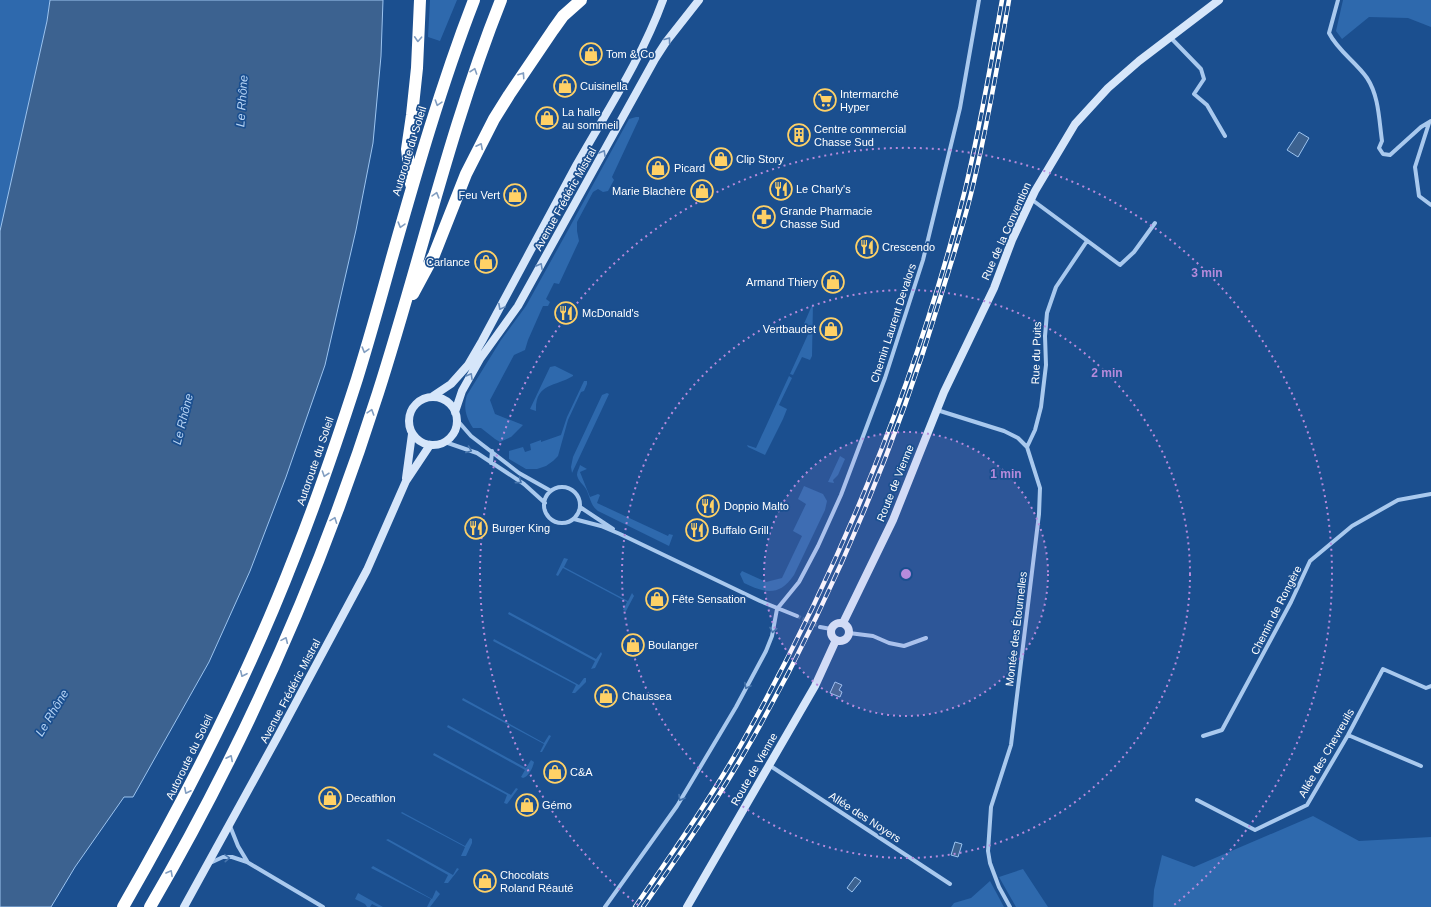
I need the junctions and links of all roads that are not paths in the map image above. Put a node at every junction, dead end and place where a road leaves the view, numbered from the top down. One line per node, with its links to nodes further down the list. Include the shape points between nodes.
1 (420, 0): 13 (highway, one-way to 13, via 416,76 406,149)
2 (474, 0): 13 (highway, Autoroute du Soleil, one-way to 13, via 436,106)
3 (501, 0): 18 (highway, one-way to 3, via 460,112)
4 (581, 0): 18 (highway, one-way to 4, via 434,255 466,174 494,119 563,16)
5 (663, 0): 20 (main road, Avenue Frédéric Mistral, one-way to 20, via 630,71 482,341 468,365 451,384)
6 (699, 0): 22 (main road, Avenue Frédéric Mistral, one-way to 6, via 462,391 480,359 518,306 655,59)
7 (979, 0): 36 (street, Chemin Laurent Devalors, via 960,108 924,260 907,314 836,507 799,582)
8 (1219, 0): 10 (main road, Rue de la Convention)
9 (1338, 0): 11 (street, via 1329,33 1366,78 1374,92 1382,141 1379,148 1383,154 1390,155)
10 (1170, 37): 12 (street, via 1201,69 1204,79 1194,94 1207,105); 14 (main road, Rue de la Convention, via 1108,88 1075,124)
11 (1430, 122): 15 (street, via 1415,167 1419,196)
12 (1225, 136)
13 (412, 188): 54 (highway, Autoroute du Soleil, one-way to 54, via 357,378 295,556 215,735)
14 (1031, 199): 17 (street); 19 (main road, Rue de la Convention, via 994,288)
15 (1431, 205)
16 (1155, 223): 17 (street, via 1134,252 1120,265)
17 (1086, 241): 26 (street, Rue du Puits, via 1056,287 1047,312 1042,407)
18 (402, 313): 55 (highway, one-way to 18, via 234,752 296,616 343,497)
19 (944, 392): 21 (main road, Route de Vienne)
20 (433, 396): 22 (main road, via 444,399 453,406); 23 (main road, via 417,401 410,411 408,423)
21 (937, 410): 26 (street, via 1004,431 1018,438); 38 (main road, Route de Vienne, via 893,520)
22 (456, 416): 24 (main road, via 456,430); 27 (street, via 471,436)
23 (412, 434): 25 (main road, via 421,442); 29 (main road, Avenue Frédéric Mistral)
24 (445, 442): 25 (main road); 28 (street, one-way to 28, via 477,454)
25 (430, 445): 29 (main road, Avenue Frédéric Mistral)
26 (1027, 447): 60 (street, Montée des Étournelles, via 1040,488 1039,514 1011,745 991,807 988,851 994,874)
27 (492, 451): 28 (street); 30 (street, via 519,473)
28 (491, 463): 32 (street, one-way to 32, via 524,484)
29 (406, 481): 50 (main road, Avenue Frédéric Mistral, via 367,570)
30 (551, 491): 32 (street); 33 (street, via 559,487 570,488 578,496)
31 (1431, 494): 46 (street, Chemin de Rongère, via 1398,500 1352,526 1310,561 1291,602 1222,730)
32 (544, 503): 34 (street, via 546,512 552,520 566,523)
33 (580, 507): 34 (street); 35 (street)
34 (574, 519): 35 (street)
35 (620, 534): 36 (street)
36 (777, 608): 37 (street); 58 (street, one-way to 58, via 772,636 766,651 736,707 677,806)
37 (797, 616)
38 (843, 624): 40 (main road, via 837,623); 41 (main road)
39 (820, 627): 40 (street)
40 (831, 629): 43 (main road, via 832,637)
41 (849, 633): 42 (street, via 873,636 904,646); 43 (main road, via 844,640)
42 (926, 638)
43 (836, 640): 47 (main road, Route de Vienne, via 815,686)
44 (1431, 686): 45 (street, Allée des Chevreuils, via 1426,688 1383,670)
45 (1348, 735): 48 (street); 49 (street, Allée des Chevreuils, via 1307,804 1255,830)
46 (1203, 736)
47 (769, 765): 53 (street, Allée des Noyers); 59 (main road, Route de Vienne)
48 (1421, 766)
49 (1197, 800)
50 (229, 825): 51 (street); 52 (main road, Avenue Frédéric Mistral)
51 (247, 862): 52 (street, one-way to 51, via 232,856); 57 (street)
52 (208, 863): 56 (main road, Avenue Frédéric Mistral)
53 (950, 884)
54 (123, 907)
55 (150, 907)
56 (184, 907)
57 (323, 907)
58 (605, 907)
59 (687, 907)
60 (1010, 907)

